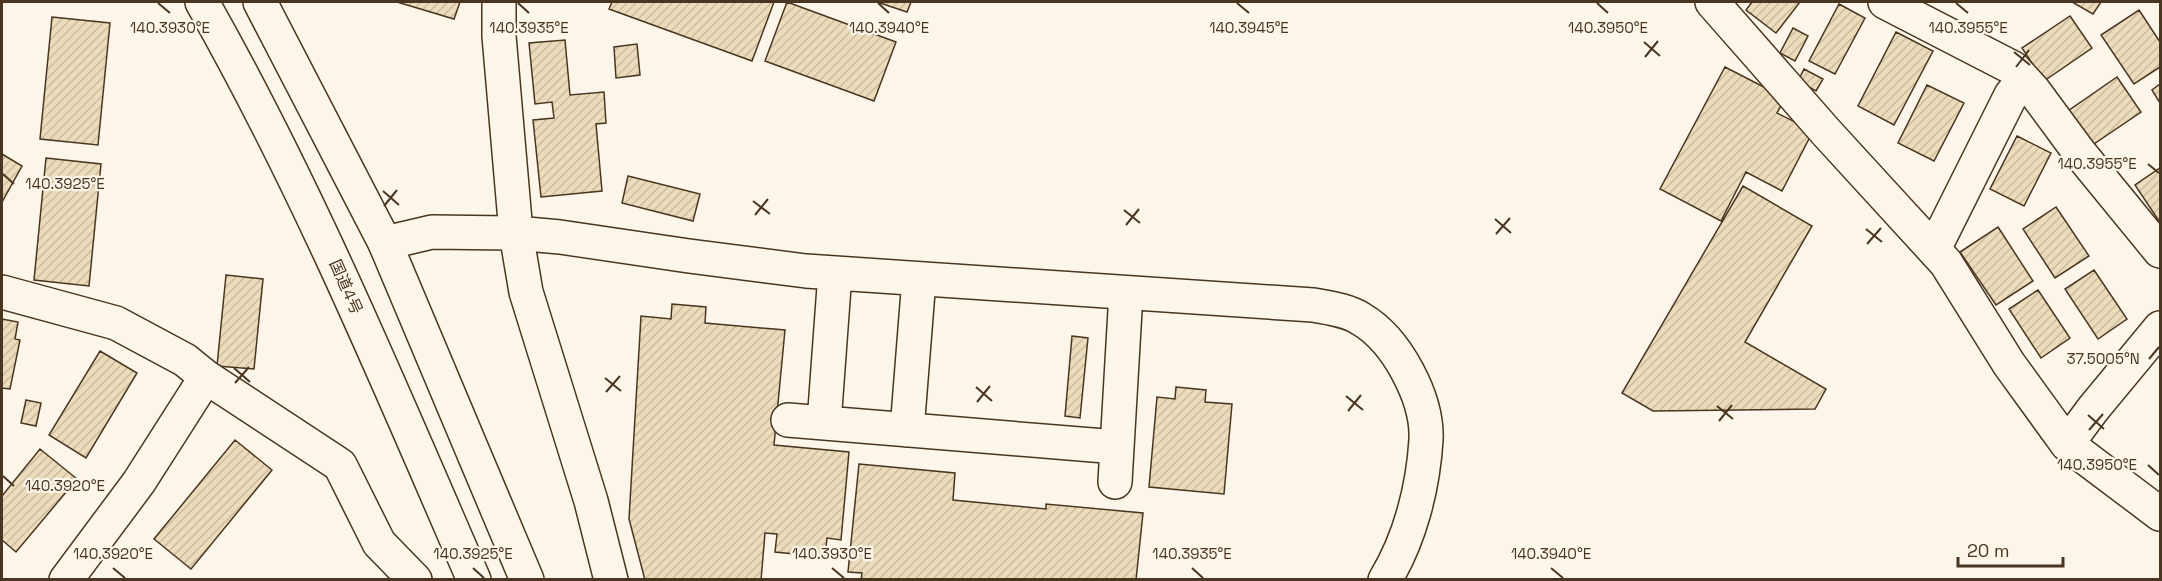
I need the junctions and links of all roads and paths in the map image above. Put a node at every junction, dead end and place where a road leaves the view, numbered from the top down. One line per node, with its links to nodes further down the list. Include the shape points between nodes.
1 (202, 2): 26 (main road, 国道4号, via 243,73 342,277)
2 (260, 2): 8 (main road)
3 (499, 2): 7 (main road)
4 (1712, 2): 9 (main road)
5 (1885, 2): 6 (main road, via 2013,68)
6 (2023, 80): 9 (main road, via 2011,95); 10 (main road)
7 (516, 233): 8 (main road, via 432,232); 11 (main road); 28 (main road, via 526,292)
8 (386, 243): 27 (main road)
9 (1934, 249): 20 (main road)
10 (2160, 251)
11 (835, 273): 12 (main road); 18 (main road)
12 (919, 279): 14 (main road); 19 (main road)
13 (2, 292): 16 (main road, via 116,323 185,360)
14 (1126, 293): 21 (main road); 29 (main road, via 1313,305 1362,319 1379,333 1398,354 1419,394 1426,438 1408,536)
15 (2160, 328): 20 (main road)
16 (206, 377): 24 (main road, via 139,482); 25 (main road, via 340,465 379,543)
17 (788, 420): 18 (main road)
18 (824, 423): 19 (main road)
19 (907, 430): 21 (main road)
20 (2067, 444): 23 (main road)
21 (1117, 447): 22 (main road)
22 (1115, 482)
23 (2160, 514)
24 (66, 579)
25 (415, 579)
26 (474, 579)
27 (527, 579)
28 (611, 579)
29 (1385, 579)

